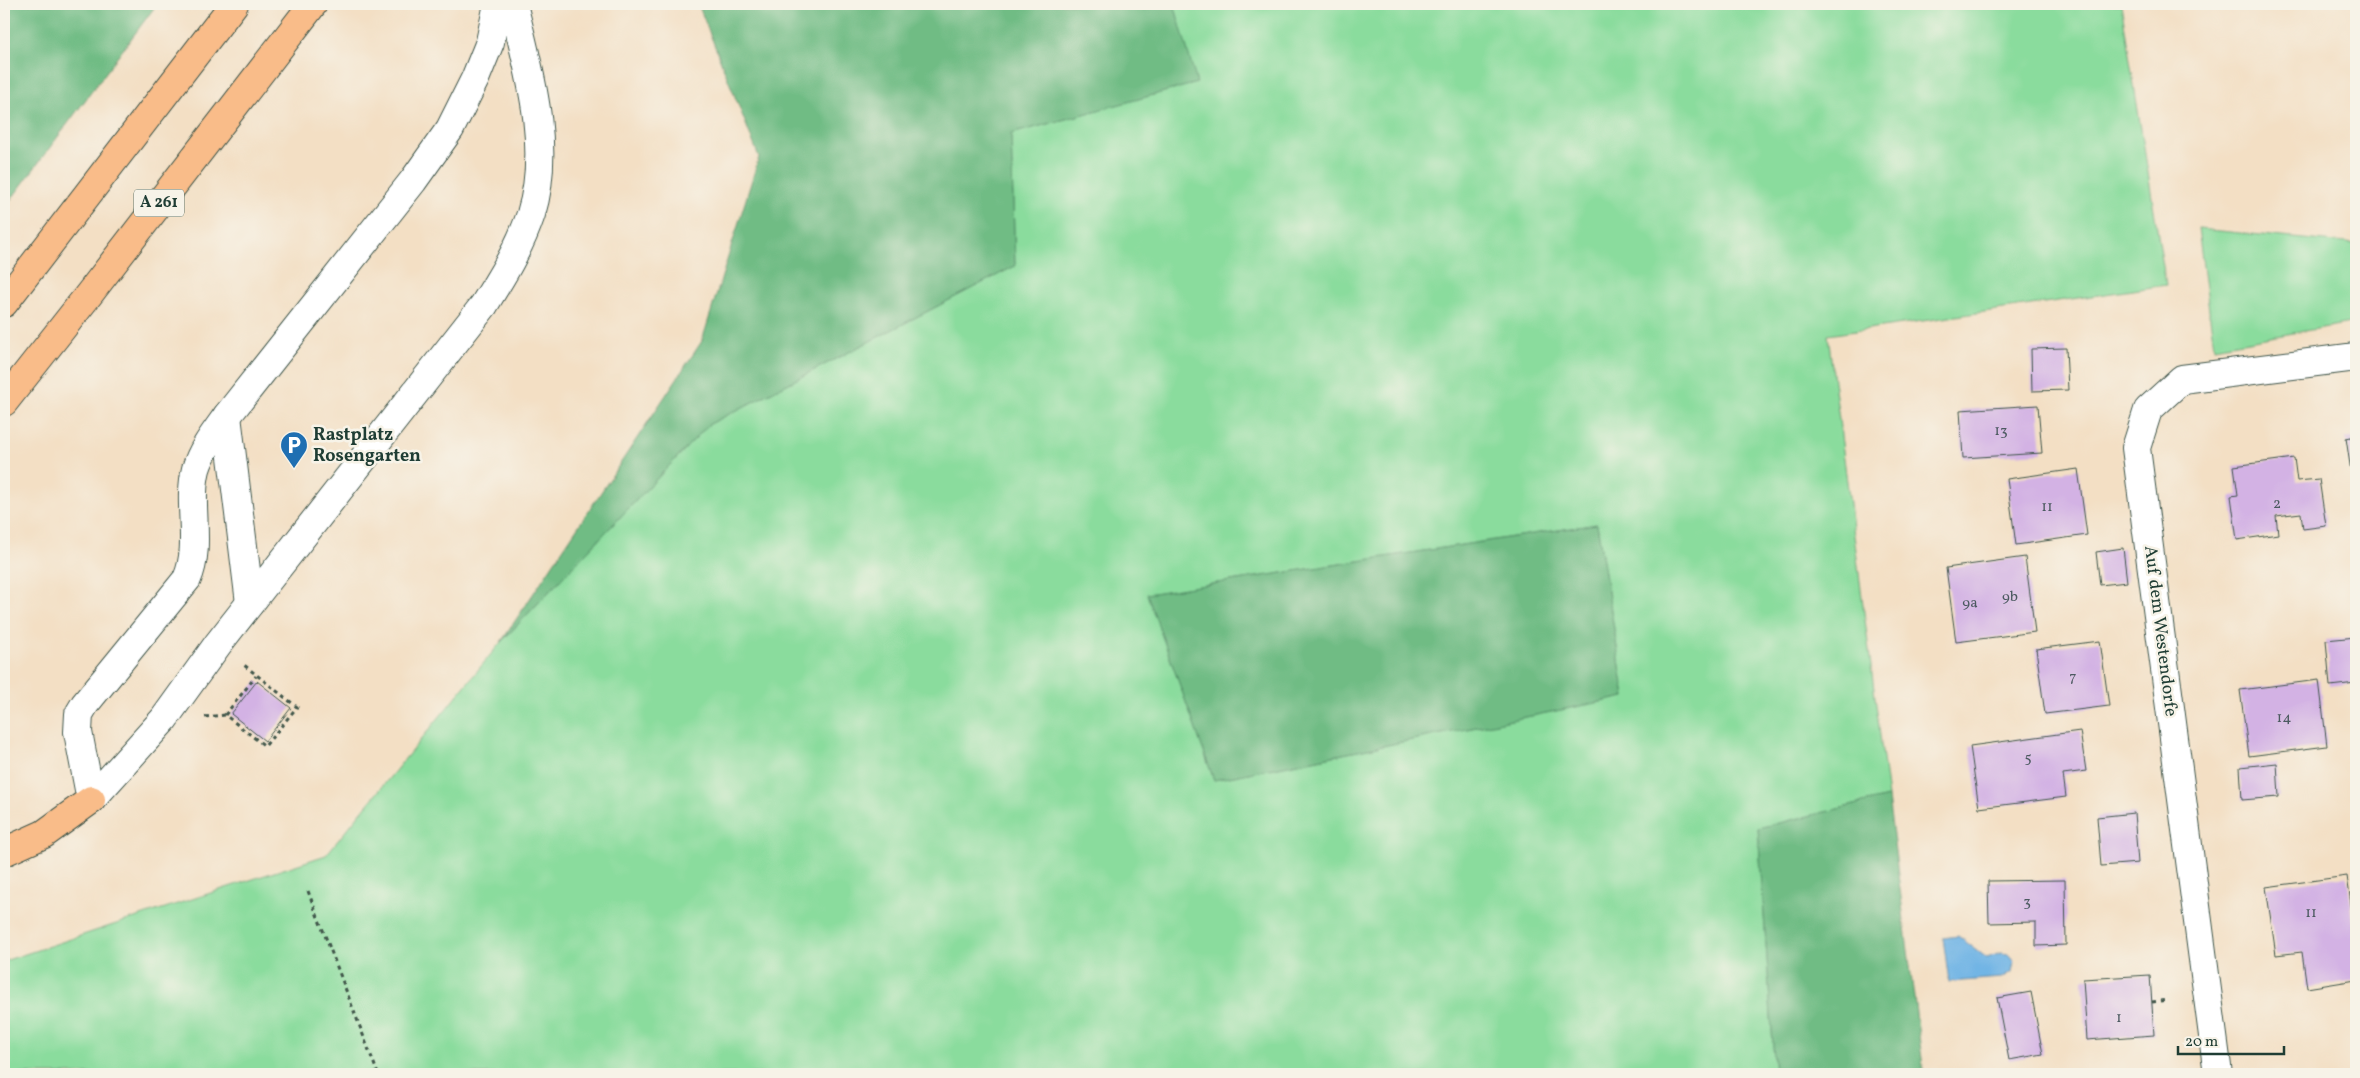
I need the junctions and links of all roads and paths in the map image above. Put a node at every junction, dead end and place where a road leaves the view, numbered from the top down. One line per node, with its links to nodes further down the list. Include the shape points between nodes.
1 (234, 4): 5 (highway)
2 (313, 4): 7 (highway, A 261)
3 (498, 4): 8 (street, via 490,42 450,129 413,181)
4 (513, 4): 9 (street, via 530,77 538,138 538,178 531,213 512,259 484,305)
5 (4, 303)
6 (2356, 357): 20 (street, Auf dem Westendorfe, via 2182,379 2148,410 2136,448)
7 (4, 402)
8 (227, 416): 9 (street); 14 (street, via 201,453 196,471 193,564 187,579 79,714 78,732)
9 (250, 604): 10 (street)
10 (218, 644): 11 (path); 13 (street)
11 (256, 676): 12 (path); 12 (path, via 297,707 265,746)
12 (225, 715): 13 (path)
13 (164, 719): 14 (street)
14 (91, 800): 15 (highway, via 44,834)
15 (4, 852)
16 (308, 891): 19 (path)
17 (2167, 1000): 18 (path)
18 (2152, 1002)
19 (378, 1074)
20 (2218, 1074)

